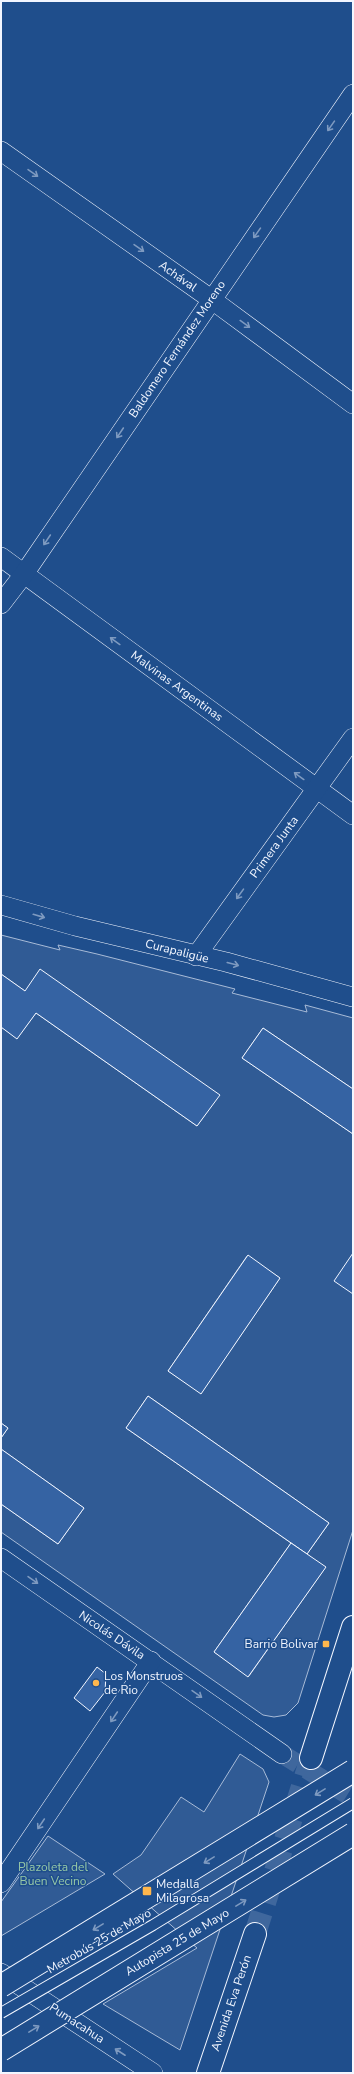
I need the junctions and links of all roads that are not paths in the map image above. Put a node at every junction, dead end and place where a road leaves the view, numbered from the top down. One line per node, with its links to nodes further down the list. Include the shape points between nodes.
1 (353, 94): 3 (street, Baldomero Fernández Moreno, one-way to 3)
2 (1, 151): 3 (street, Achával, one-way to 3)
3 (212, 299): 4 (street, Achával, one-way to 4); 6 (street, Baldomero Fernández Moreno, one-way to 6)
4 (353, 404)
5 (1, 557): 6 (street, Malvinas Argentinas)
6 (24, 574): 7 (street, Baldomero Fernández Moreno); 9 (street, Malvinas Argentinas, one-way to 6)
7 (1, 604)
8 (353, 738): 9 (street, Primera Junta)
9 (316, 789): 10 (street, Malvinas Argentinas); 12 (street, Primera Junta, one-way to 12)
10 (353, 815)
11 (1, 905): 12 (street, Curapaligüe, one-way to 12)
12 (196, 956): 13 (street, Curapaligüe, one-way to 13)
13 (353, 997)
14 (1, 1558): 16 (street, Nicolás Dávila, one-way to 16)
15 (353, 1626): 18 (main road)
16 (151, 1661): 17 (street, Nicolás Dávila, one-way to 17); 22 (street, one-way to 22)
17 (282, 1754)
18 (311, 1758)
19 (353, 1772): 25 (main road, one-way to 25, bridge)
20 (353, 1804): 26 (lane, Metrobús 25 de Mayo, bridge)
21 (353, 1834): 27 (main road, Autopista 25 de Mayo, one-way to 21, bridge)
22 (1, 1883)
23 (255, 1934): 29 (main road, Avenida Eva Perón)
24 (1, 1973): 28 (street, Pumacahua, one-way to 24)
25 (1, 1986)
26 (1, 2013)
27 (1, 2050)
28 (153, 2073)
29 (208, 2073)

